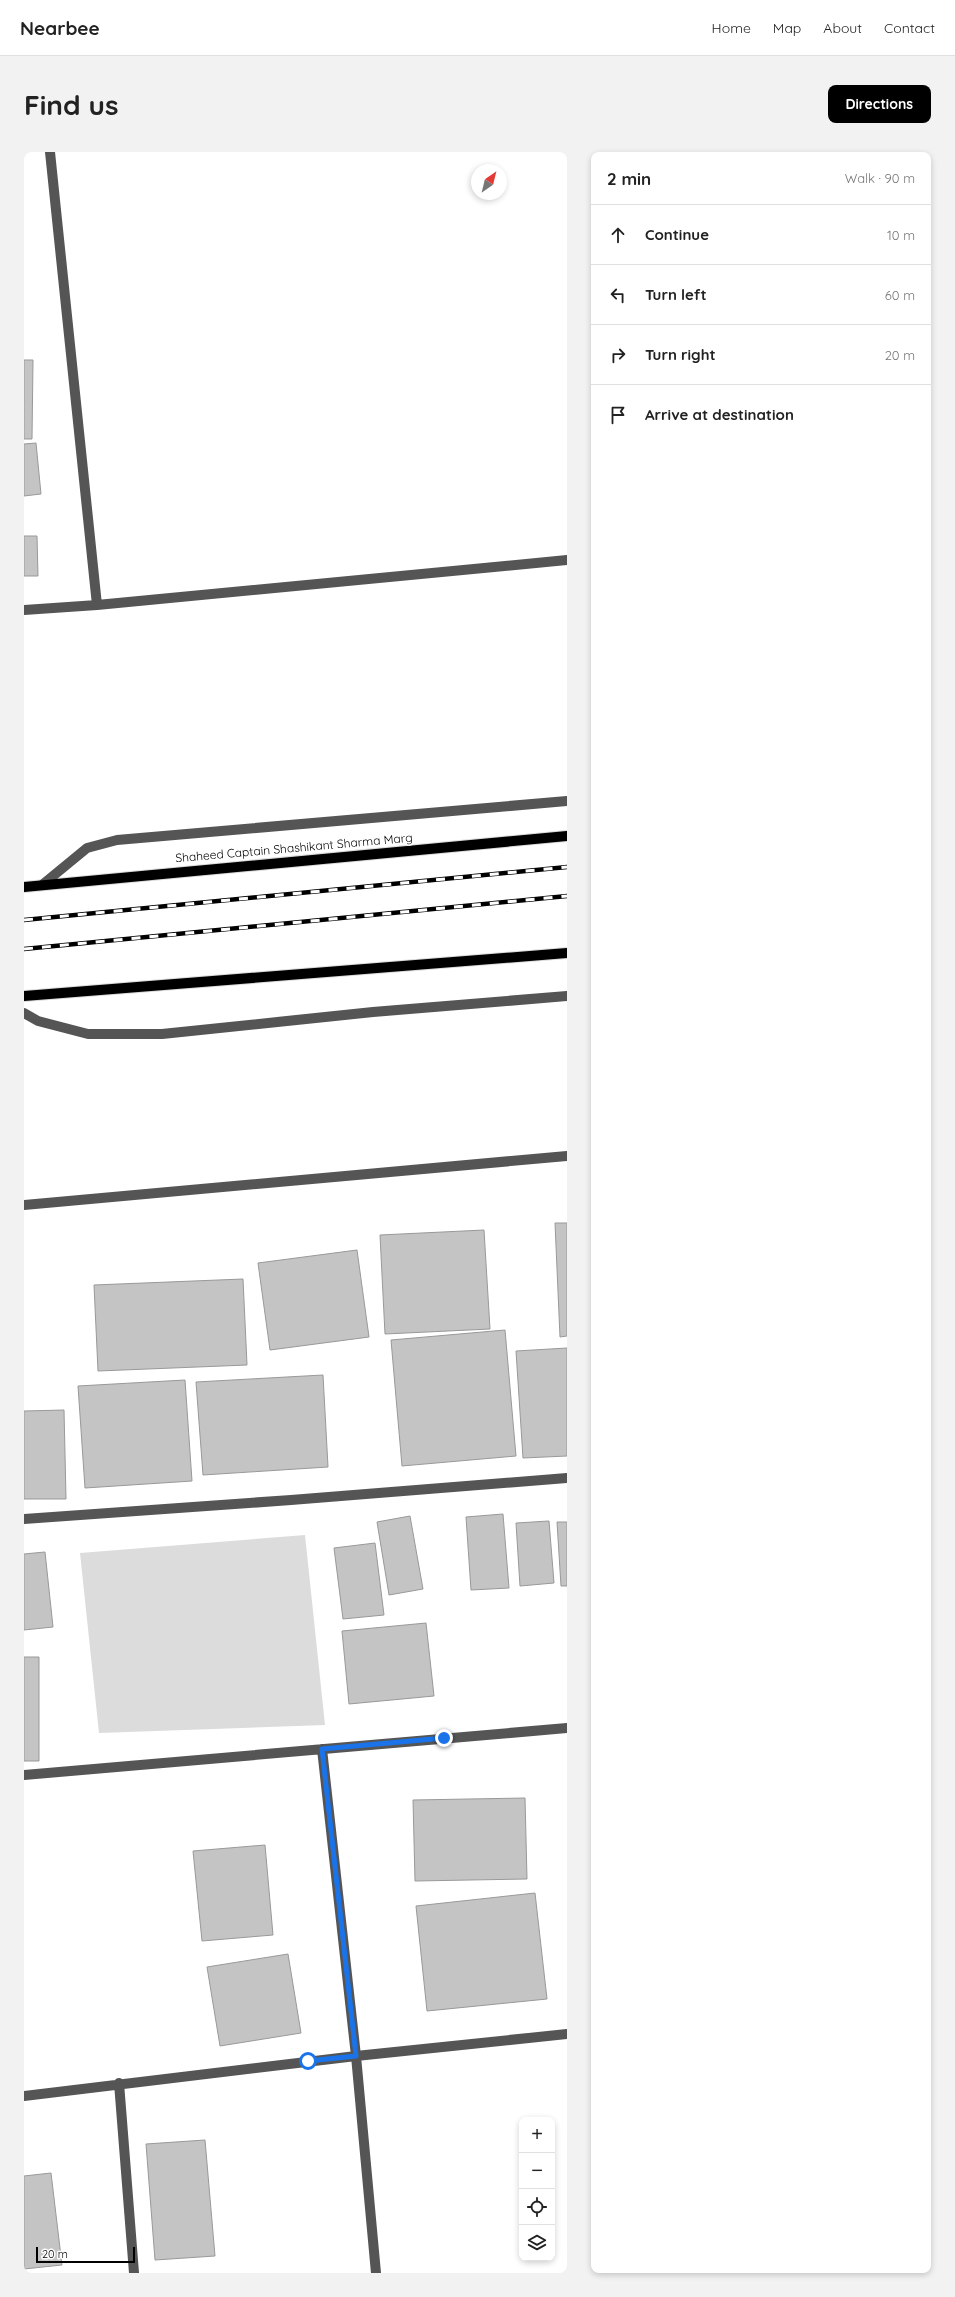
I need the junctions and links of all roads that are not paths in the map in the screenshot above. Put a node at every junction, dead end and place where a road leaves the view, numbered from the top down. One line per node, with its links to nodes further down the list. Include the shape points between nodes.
1 (50, 152): 3 (street)
2 (567, 560): 3 (street)
3 (97, 605): 4 (street)
4 (24, 610)
5 (567, 801): 7 (street, via 117,840 87,848)
6 (567, 836): 7 (main road, Shaheed Captain Shashikant Sharma Marg)
7 (42, 885): 8 (main road, Shaheed Captain Shashikant Sharma Marg)
8 (24, 887)
9 (567, 953): 10 (main road)
10 (24, 996)
11 (567, 996): 12 (street, via 373,1012 162,1034 88,1034 38,1021)
12 (24, 1013)
13 (567, 1156): 14 (street)
14 (24, 1204)
15 (567, 1478): 16 (street)
16 (24, 1519)
17 (567, 1728): 18 (street)
18 (322, 1749): 19 (street); 21 (street)
19 (24, 1775)
20 (567, 2034): 21 (street)
21 (356, 2056): 22 (street); 25 (street)
22 (119, 2083): 23 (street); 24 (street)
23 (24, 2096)
24 (134, 2273)
25 (376, 2273)

